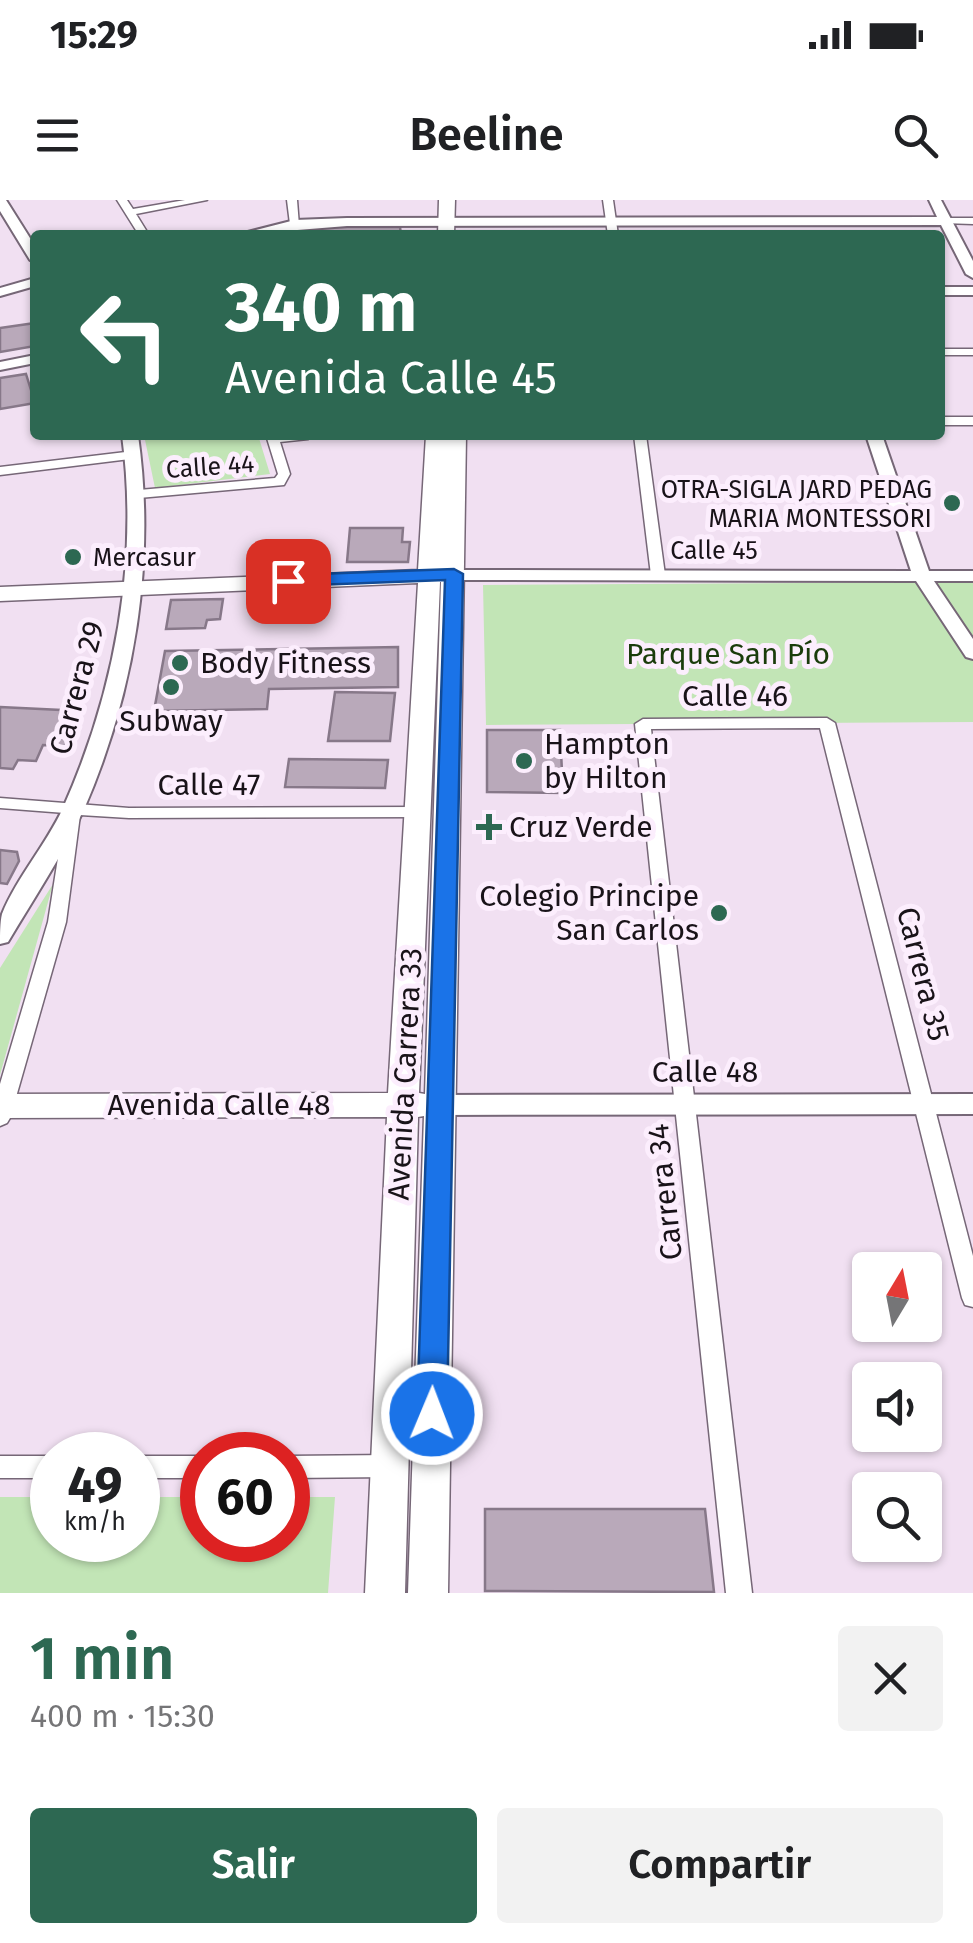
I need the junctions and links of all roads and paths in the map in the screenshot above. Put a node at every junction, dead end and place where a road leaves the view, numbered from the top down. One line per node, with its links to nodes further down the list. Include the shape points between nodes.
1 (122, 200): 10 (street)
2 (202, 200): 10 (street)
3 (292, 200): 13 (street)
4 (447, 200): 14 (main road)
5 (461, 200): 14 (main road)
6 (608, 200): 15 (street)
7 (792, 200): 16 (street)
8 (935, 200): 11 (street)
9 (0, 201): 19 (street)
10 (133, 212): 17 (street)
11 (946, 221): 12 (street); 16 (street); 20 (street)
12 (973, 221)
13 (295, 224): 14 (street); 18 (street)
14 (453, 228): 15 (street)
15 (612, 228): 16 (street)
16 (802, 228)
17 (142, 230)
18 (267, 230)
19 (30, 249)
20 (973, 274)
21 (30, 283): 24 (street)
22 (945, 291): 23 (street)
23 (973, 291)
24 (0, 292)
25 (945, 352): 26 (street)
26 (973, 352)
27 (30, 360): 28 (street)
28 (0, 366)
29 (945, 421): 30 (street)
30 (973, 421)
31 (273, 440): 38 (street, Calle 44, via 283,478 264,486)
32 (436, 440): 39 (main road, Avenida Carrera 33)
33 (456, 440): 39 (main road, Avenida Carrera 33)
34 (641, 440): 40 (street)
35 (876, 440): 41 (street)
36 (132, 445): 37 (street, Calle 44); 38 (street, Carrera 29)
37 (0, 470)
38 (139, 494): 43 (street, Carrera 29)
39 (442, 575): 40 (street, Calle 45); 43 (main road); 50 (main road, Avenida Carrera 33); 55 (main road, Avenida Carrera 33)
40 (658, 575): 41 (street, Calle 45)
41 (922, 576): 42 (street, Calle 45); 45 (street)
42 (973, 576)
43 (132, 588): 44 (main road); 49 (street, Carrera 29, via 110,696)
44 (0, 594)
45 (973, 653)
46 (827, 723): 47 (street, Calle 46); 53 (street, Carrera 35)
47 (643, 724): 52 (street, Carrera 34)
48 (0, 803): 49 (street, Calle 47)
49 (73, 809): 50 (street, Calle 47); 51 (street, Carrera 29); 56 (street, via 57,922)
50 (418, 812): 55 (main road, Avenida Carrera 33)
51 (0, 936)
52 (685, 1104): 53 (street, Calle 48); 55 (street, Calle 48); 64 (street, Carrera 34)
53 (925, 1104): 54 (street, Calle 48); 57 (street, Carrera 35)
54 (973, 1104)
55 (420, 1105): 56 (main road, Avenida Calle 48); 59 (main road, Avenida Carrera 33); 63 (main road, Avenida Carrera 33)
56 (1, 1110)
57 (973, 1298)
58 (310, 1466): 59 (street)
59 (390, 1466): 62 (main road, Avenida Carrera 33)
60 (0, 1467): 61 (street)
61 (30, 1467)
62 (384, 1593)
63 (428, 1593)
64 (739, 1593)

